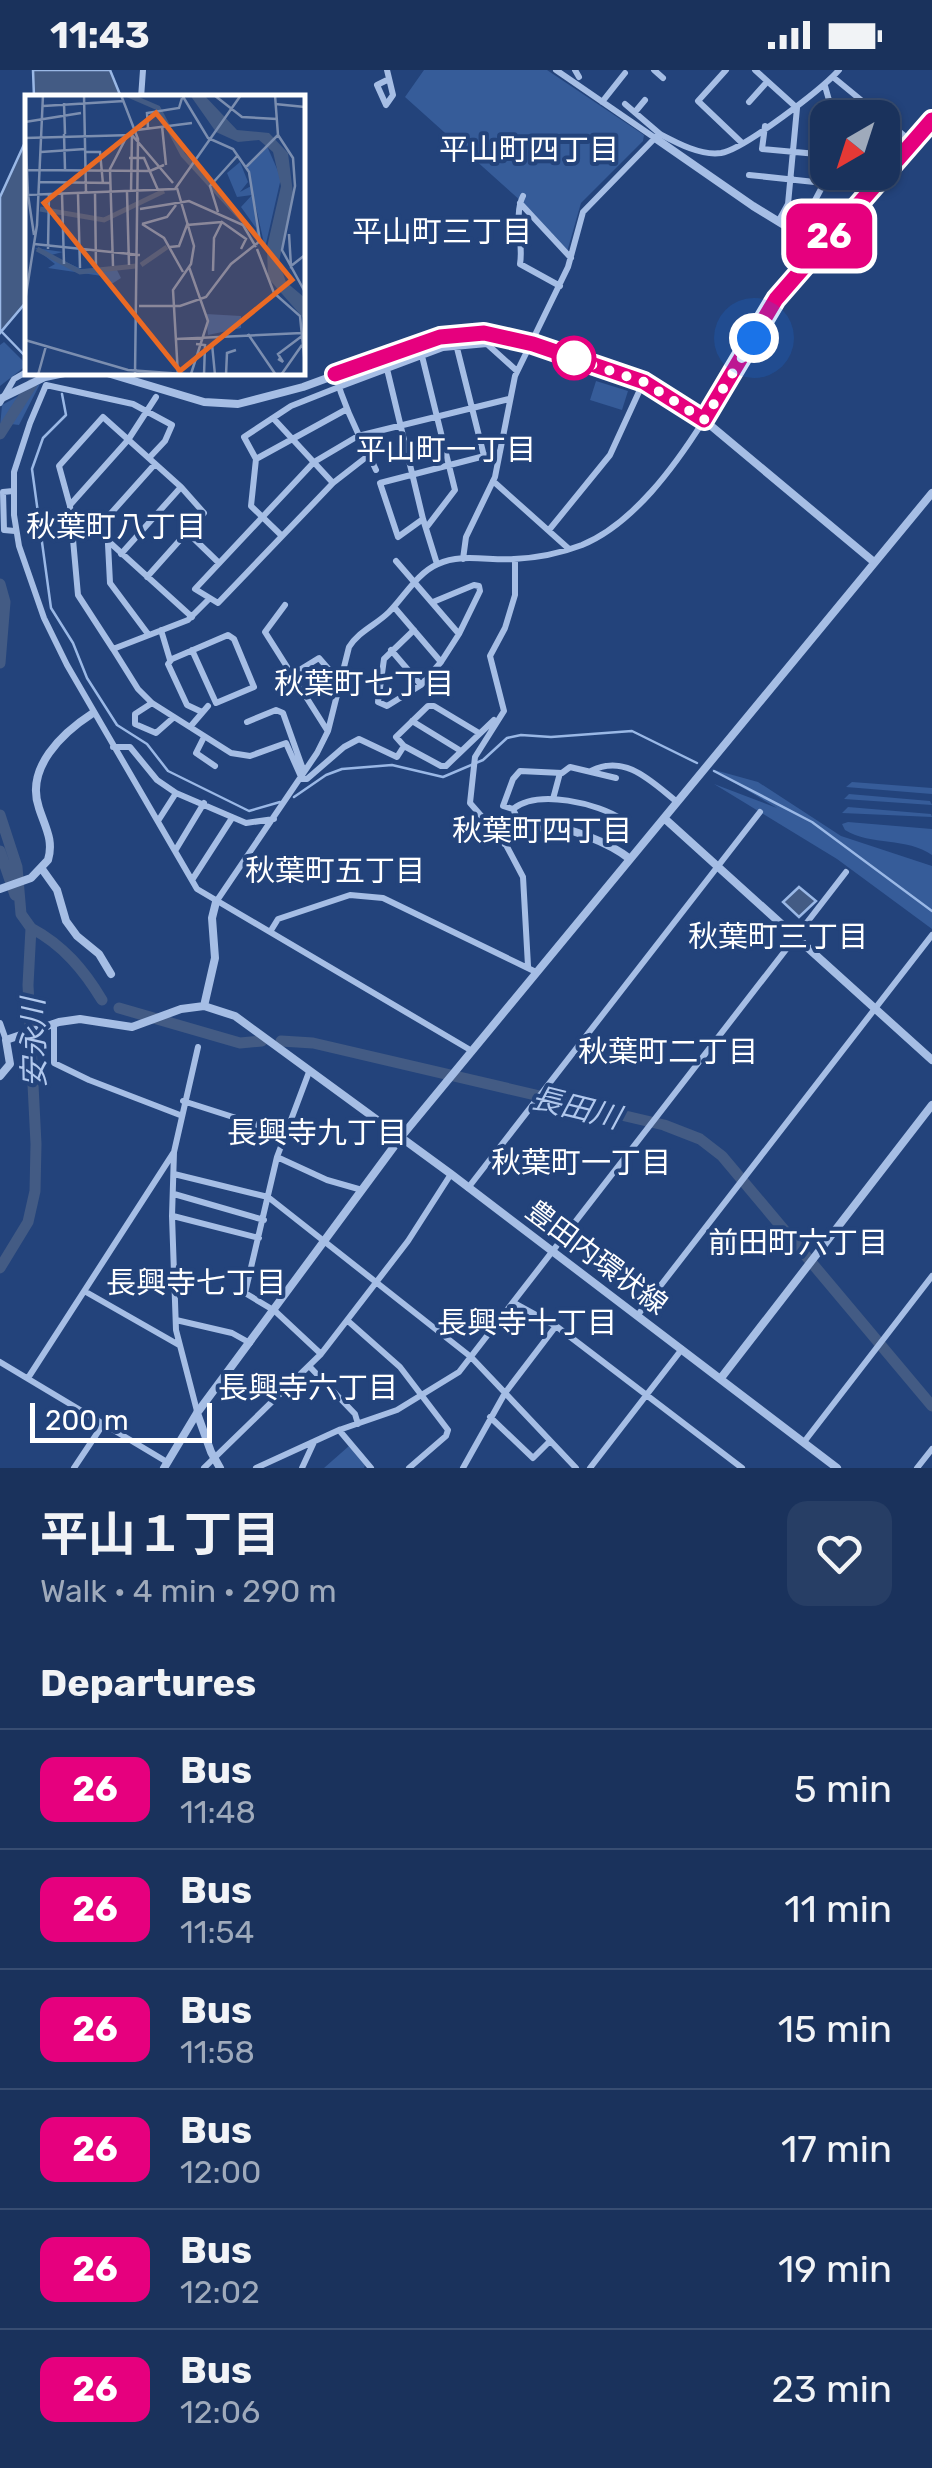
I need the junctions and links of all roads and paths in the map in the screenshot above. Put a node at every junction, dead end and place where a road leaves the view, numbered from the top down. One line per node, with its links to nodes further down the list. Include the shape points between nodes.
1 (143, 70): 11 (street)
2 (556, 70): 14 (street)
3 (654, 70): 8 (street)
4 (726, 70): 25 (street, via 698,101)
5 (754, 70): 9 (street)
6 (836, 73): 10 (street); 26 (street)
7 (625, 74): 14 (street)
8 (662, 78)
9 (767, 82): 15 (street); 17 (street)
10 (825, 86): 13 (street); 17 (street)
11 (140, 95)
12 (645, 100): 18 (street)
13 (829, 100)
14 (602, 102): 21 (street)
15 (749, 102)
16 (625, 104): 18 (street)
17 (795, 106): 22 (street); 28 (street)
18 (635, 112): 21 (street)
19 (665, 120): 23 (street)
20 (932, 120): 26 (street)
21 (643, 125): 23 (street)
22 (765, 126): 25 (street); 28 (street, via 762,149)
23 (658, 135): 27 (street); 37 (street); 39 (street, via 586,208)
24 (716, 142): 27 (street)
25 (741, 142): 27 (street)
26 (912, 142): 35 (street)
27 (706, 152)
28 (793, 152): 29 (street); 31 (street)
29 (810, 153)
30 (749, 174): 31 (street)
31 (790, 180): 32 (street); 36 (street)
32 (810, 182)
33 (820, 190): 36 (street, via 812,206)
34 (865, 190): 35 (street)
35 (866, 193): 38 (street)
36 (788, 204): 37 (street)
37 (778, 222): 38 (street)
38 (820, 247): 63 (street, via 770,308)
39 (571, 258): 40 (street); 40 (street, via 522,199 520,264)
40 (560, 286): 41 (street)
41 (533, 344): 45 (street); 47 (street, via 484,333 448,336); 52 (street)
42 (457, 348): 43 (street); 45 (street, via 487,344); 58 (street)
43 (422, 356): 44 (street); 61 (street)
44 (387, 368): 54 (street); 64 (street)
45 (518, 371): 56 (street)
46 (25, 374): 57 (street)
47 (335, 374): 51 (street, via 258,401 221,404); 54 (street)
48 (33, 375): 53 (street)
49 (47, 375): 53 (street)
50 (57, 375): 57 (street, bridge)
51 (115, 375)
52 (644, 382): 63 (street); 86 (street, via 610,455)
53 (46, 385): 60 (street); 119 (street, via 16,460 15,531 44,618)
54 (339, 387): 59 (street); 62 (street)
55 (156, 397): 60 (street)
56 (509, 399): 58 (street); 68 (street)
57 (0, 401)
58 (472, 408): 61 (street); 70 (street)
59 (347, 409): 65 (street); 67 (street)
60 (148, 410): 66 (street); 72 (street, via 172,425)
61 (436, 417): 64 (street); 74 (street)
62 (274, 418): 67 (street); 71 (street, via 244,437)
63 (704, 420): 91 (street, via 636,505 607,531); 97 (street)
64 (401, 426): 65 (street); 76 (street)
65 (358, 436): 69 (street); 73 (street)
66 (128, 440): 72 (street); 81 (street); 81 (street, via 103,417 59,466)
67 (293, 440): 71 (street); 73 (street)
68 (500, 452): 70 (street); 77 (street)
69 (368, 456): 75 (street); 78 (street)
70 (484, 456): 74 (street)
71 (256, 458): 82 (street, via 250,506)
72 (152, 461): 79 (street); 85 (street)
73 (314, 462): 78 (street); 82 (street)
74 (448, 464): 76 (street); 84 (street, via 455,490)
75 (376, 470)
76 (412, 473): 83 (street); 83 (street, via 380,483 398,537)
77 (494, 481): 86 (street); 93 (street, via 466,537)
78 (332, 483): 89 (street)
79 (181, 487): 87 (street, via 204,513); 92 (street)
80 (932, 493): 97 (street)
81 (70, 506): 88 (street)
82 (261, 517): 89 (street); 96 (street)
83 (423, 519): 84 (street)
84 (426, 528): 98 (street)
85 (96, 530): 88 (street); 90 (street)
86 (549, 530): 91 (street)
87 (187, 532): 96 (street); 99 (street)
88 (72, 533): 110 (street, via 78,595)
89 (282, 536): 101 (street, via 218,603)
90 (108, 543): 92 (street); 108 (street, via 110,583)
91 (569, 549): 94 (street)
92 (120, 554): 99 (street)
93 (463, 559): 94 (street); 98 (street)
94 (515, 559): 148 (street, via 516,590 490,656 504,711 474,765 470,803)
95 (396, 561): 100 (street)
96 (218, 562): 101 (street, via 195,589)
97 (874, 562): 138 (street)
98 (438, 564): 100 (street)
99 (147, 577): 105 (street)
100 (416, 582): 102 (street); 104 (street)
101 (208, 600): 105 (street)
102 (432, 602): 109 (street); 109 (street, via 479,586)
103 (285, 605): 115 (street, via 265,632)
104 (394, 607): 107 (street); 116 (street, via 352,641)
105 (192, 617): 106 (street)
106 (160, 630): 108 (street); 113 (street)
107 (414, 630): 112 (street); 114 (street)
108 (148, 634): 110 (street)
109 (459, 634): 114 (street)
110 (113, 649): 118 (street)
111 (192, 650): 111 (street, via 234,639 254,687 216,702); 113 (street)
112 (391, 650): 117 (street); 117 (street, via 381,666 378,702 387,706)
113 (170, 660): 124 (street, via 187,705 205,709)
114 (441, 662): 117 (street)
115 (293, 674): 116 (street, via 320,658); 125 (street)
116 (339, 680): 125 (street)
117 (421, 685)
118 (152, 703): 120 (street); 120 (street, via 135,714 134,724 156,733)
119 (92, 713): 129 (street); 152 (street, via 63,736 36,779 50,844)
120 (174, 718): 124 (street)
121 (494, 720): 126 (street)
122 (247, 722): 134 (street, via 283,713)
123 (412, 722): 126 (street, via 434,706); 128 (street, via 396,738); 130 (street)
124 (190, 728): 127 (street)
125 (328, 731): 134 (street)
126 (480, 733): 130 (street)
127 (204, 737): 131 (street, via 196,753); 134 (street, via 231,754 250,756 286,744)
128 (404, 746): 130 (street, via 441,766); 134 (street, via 394,758 360,739)
129 (113, 747): 136 (street, via 130,747); 146 (street)
130 (462, 751)
131 (215, 766)
132 (589, 772): 133 (street); 135 (street); 138 (street, via 626,766)
133 (560, 773): 137 (street); 140 (street, via 520,772 502,806)
134 (304, 776): 144 (street)
135 (616, 778)
136 (176, 793): 139 (street); 146 (street)
137 (552, 799): 140 (street); 145 (street)
138 (677, 802): 143 (street)
139 (204, 803): 142 (street); 149 (street)
140 (513, 808): 147 (street)
141 (760, 812): 151 (street)
142 (232, 818): 144 (street, via 251,824); 154 (street)
143 (664, 818): 150 (street); 151 (street)
144 (274, 819): 156 (street)
145 (623, 820)
146 (158, 821): 149 (street)
147 (524, 832): 148 (street); 150 (street, via 557,828 603,840)
148 (504, 844): 160 (street, via 525,887)
149 (175, 851): 154 (street)
150 (630, 859): 160 (street)
151 (718, 867): 159 (street); 181 (street)
152 (42, 869): 155 (street); 161 (street, via 58,890 66,921)
153 (846, 872): 159 (street)
154 (192, 880): 156 (street)
155 (3, 888)
156 (216, 902): 157 (street); 162 (street, via 215,958)
157 (270, 932): 160 (street, via 278,919 350,895 370,896); 168 (street)
158 (932, 935): 163 (street)
159 (795, 937): 163 (street); 189 (street)
160 (532, 969): 168 (street)
161 (111, 974)
162 (204, 1006): 165 (street, via 132,1027 80,1020); 170 (street, 豊田内環状線, via 235,1016)
163 (874, 1008): 169 (street); 195 (street)
164 (0, 1023): 166 (street)
165 (50, 1024): 166 (street); 174 (street, via 54,1063)
166 (2, 1040): 171 (street, via 10,1064)
167 (198, 1046): 172 (street)
168 (472, 1051): 176 (street)
169 (932, 1060)
170 (309, 1072): 175 (street); 176 (street, 豊田内環状線)
171 (0, 1076)
172 (183, 1101): 174 (street); 175 (street)
173 (932, 1105): 207 (street)
174 (180, 1115): 177 (street)
175 (286, 1134): 178 (street)
176 (401, 1137): 180 (street, 豊田内環状線); 182 (street)
177 (174, 1152): 179 (street); 192 (street)
178 (277, 1157): 182 (street); 184 (street)
179 (174, 1174): 183 (street); 184 (street)
180 (451, 1174): 181 (street, 豊田内環状線); 191 (street)
181 (468, 1188): 189 (street, 豊田内環状線)
182 (362, 1190): 188 (street)
183 (174, 1194): 185 (street); 186 (street)
184 (268, 1197): 186 (street); 188 (street)
185 (172, 1216): 187 (street); 196 (street)
186 (264, 1220): 187 (street)
187 (258, 1238): 194 (street, via 245,1292)
188 (324, 1243): 191 (street); 194 (street)
189 (553, 1252): 193 (street); 195 (street, 豊田内環状線)
190 (932, 1276): 218 (street)
191 (378, 1281): 197 (street); 203 (street)
192 (86, 1292): 200 (street); 206 (street)
193 (514, 1303): 198 (street); 203 (street)
194 (275, 1311): 199 (street); 202 (street)
195 (637, 1316): 201 (street, 豊田内環状線)
196 (176, 1320): 199 (street); 200 (street)
197 (348, 1322): 202 (street); 208 (street)
198 (556, 1326): 209 (street); 210 (street)
199 (250, 1343): 211 (street)
200 (179, 1345): 211 (street)
201 (682, 1350): 207 (street, 豊田内環状線); 210 (street)
202 (321, 1354): 205 (street)
203 (471, 1357): 208 (street); 209 (street)
204 (0, 1362): 206 (street)
205 (309, 1366): 214 (street); 220 (street)
206 (28, 1378): 213 (street)
207 (721, 1378): 218 (street, 豊田内環状線)
208 (422, 1393): 214 (street); 223 (street, via 448,1430)
209 (505, 1393): 212 (street); 216 (street)
210 (647, 1394): 231 (street); 232 (street)
211 (197, 1413): 220 (street); 221 (street)
212 (490, 1417): 216 (street, via 533,1458); 229 (street)
213 (104, 1423): 221 (street); 224 (street)
214 (358, 1424): 215 (street)
215 (339, 1430): 217 (street); 222 (street)
216 (550, 1441): 230 (street)
217 (314, 1442): 227 (street); 228 (street)
218 (804, 1442): 233 (street, 豊田内環状線)
219 (932, 1449): 234 (street)
220 (213, 1457): 225 (street); 226 (street)
221 (170, 1466)
222 (369, 1467)
223 (412, 1467)
224 (74, 1468)
225 (204, 1468)
226 (220, 1468)
227 (256, 1468)
228 (302, 1468)
229 (463, 1468)
230 (576, 1468)
231 (590, 1468)
232 (742, 1468)
233 (838, 1468)
234 (917, 1468)

